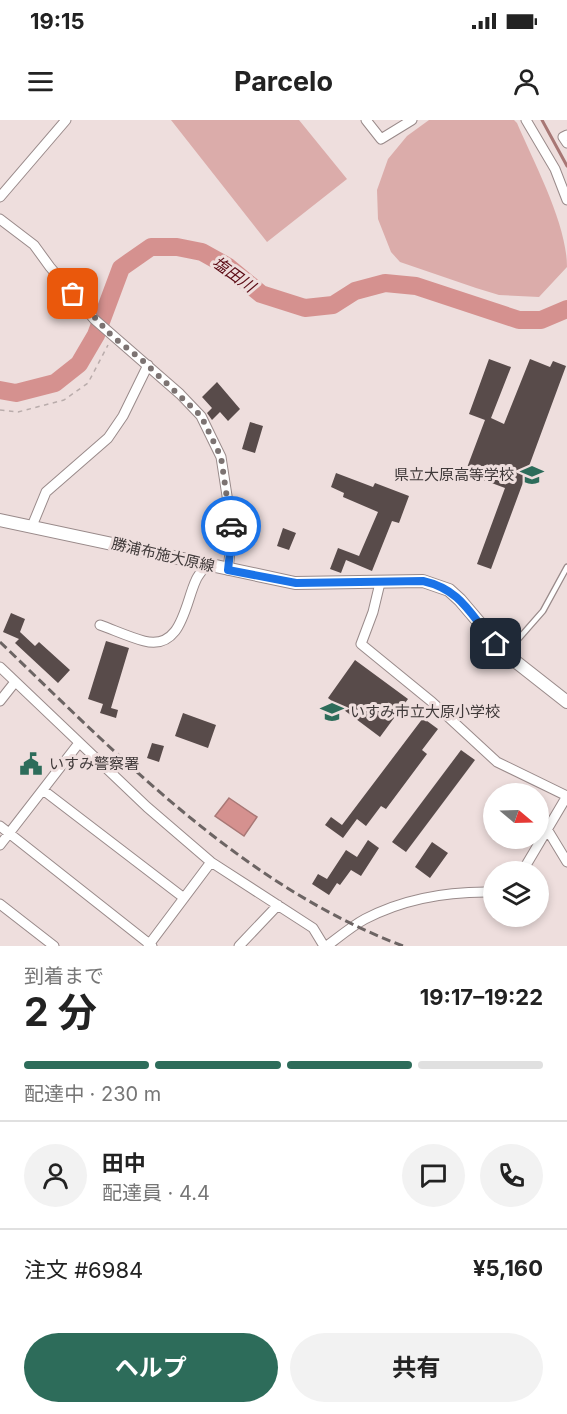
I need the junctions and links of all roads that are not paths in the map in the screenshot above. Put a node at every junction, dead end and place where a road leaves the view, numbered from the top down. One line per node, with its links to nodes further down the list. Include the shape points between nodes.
1 (66, 120): 7 (street)
2 (366, 120): 3 (street, via 381,140)
3 (412, 120)
4 (526, 120): 8 (street, via 555,169)
5 (567, 135): 6 (street, via 563,137)
6 (567, 143)
7 (0, 197)
8 (567, 200)
9 (0, 219): 10 (street, via 34,245 94,319)
10 (148, 365): 12 (street, via 108,438 46,492); 15 (street, via 201,416 221,457 230,515)
11 (0, 520): 12 (main road, 勝浦布施大原線)
12 (32, 526): 13 (main road, 勝浦布施大原線)
13 (206, 565): 15 (main road, 勝浦布施大原線); 17 (street, via 196,579 180,625 171,635 146,642)
14 (567, 567): 18 (lane, via 543,610)
15 (228, 570): 16 (main road, 勝浦布施大原線, via 296,583)
16 (380, 583): 18 (main road, 勝浦布施大原線, via 423,581 449,590); 24 (street, via 361,644 497,762)
17 (100, 625)
18 (506, 654): 22 (main road, 勝浦布施大原線)
19 (0, 667): 20 (street)
20 (15, 682): 21 (street); 23 (street)
21 (0, 700)
22 (567, 702)
23 (79, 743): 26 (street); 32 (street)
24 (540, 783)
25 (549, 787): 28 (street, via 567,796)
26 (43, 790): 30 (street); 35 (street)
27 (0, 826): 30 (street)
28 (549, 826)
29 (549, 832): 33 (street)
30 (9, 833): 31 (street); 38 (street)
31 (0, 845)
32 (211, 862): 35 (street); 37 (street)
33 (567, 862)
34 (483, 892): 41 (street, via 416,899 365,919)
35 (184, 898): 38 (street)
36 (0, 904): 39 (street)
37 (278, 905): 40 (street); 41 (street, via 313,928)
38 (150, 945)
39 (54, 946)
40 (239, 946)
41 (326, 946)

